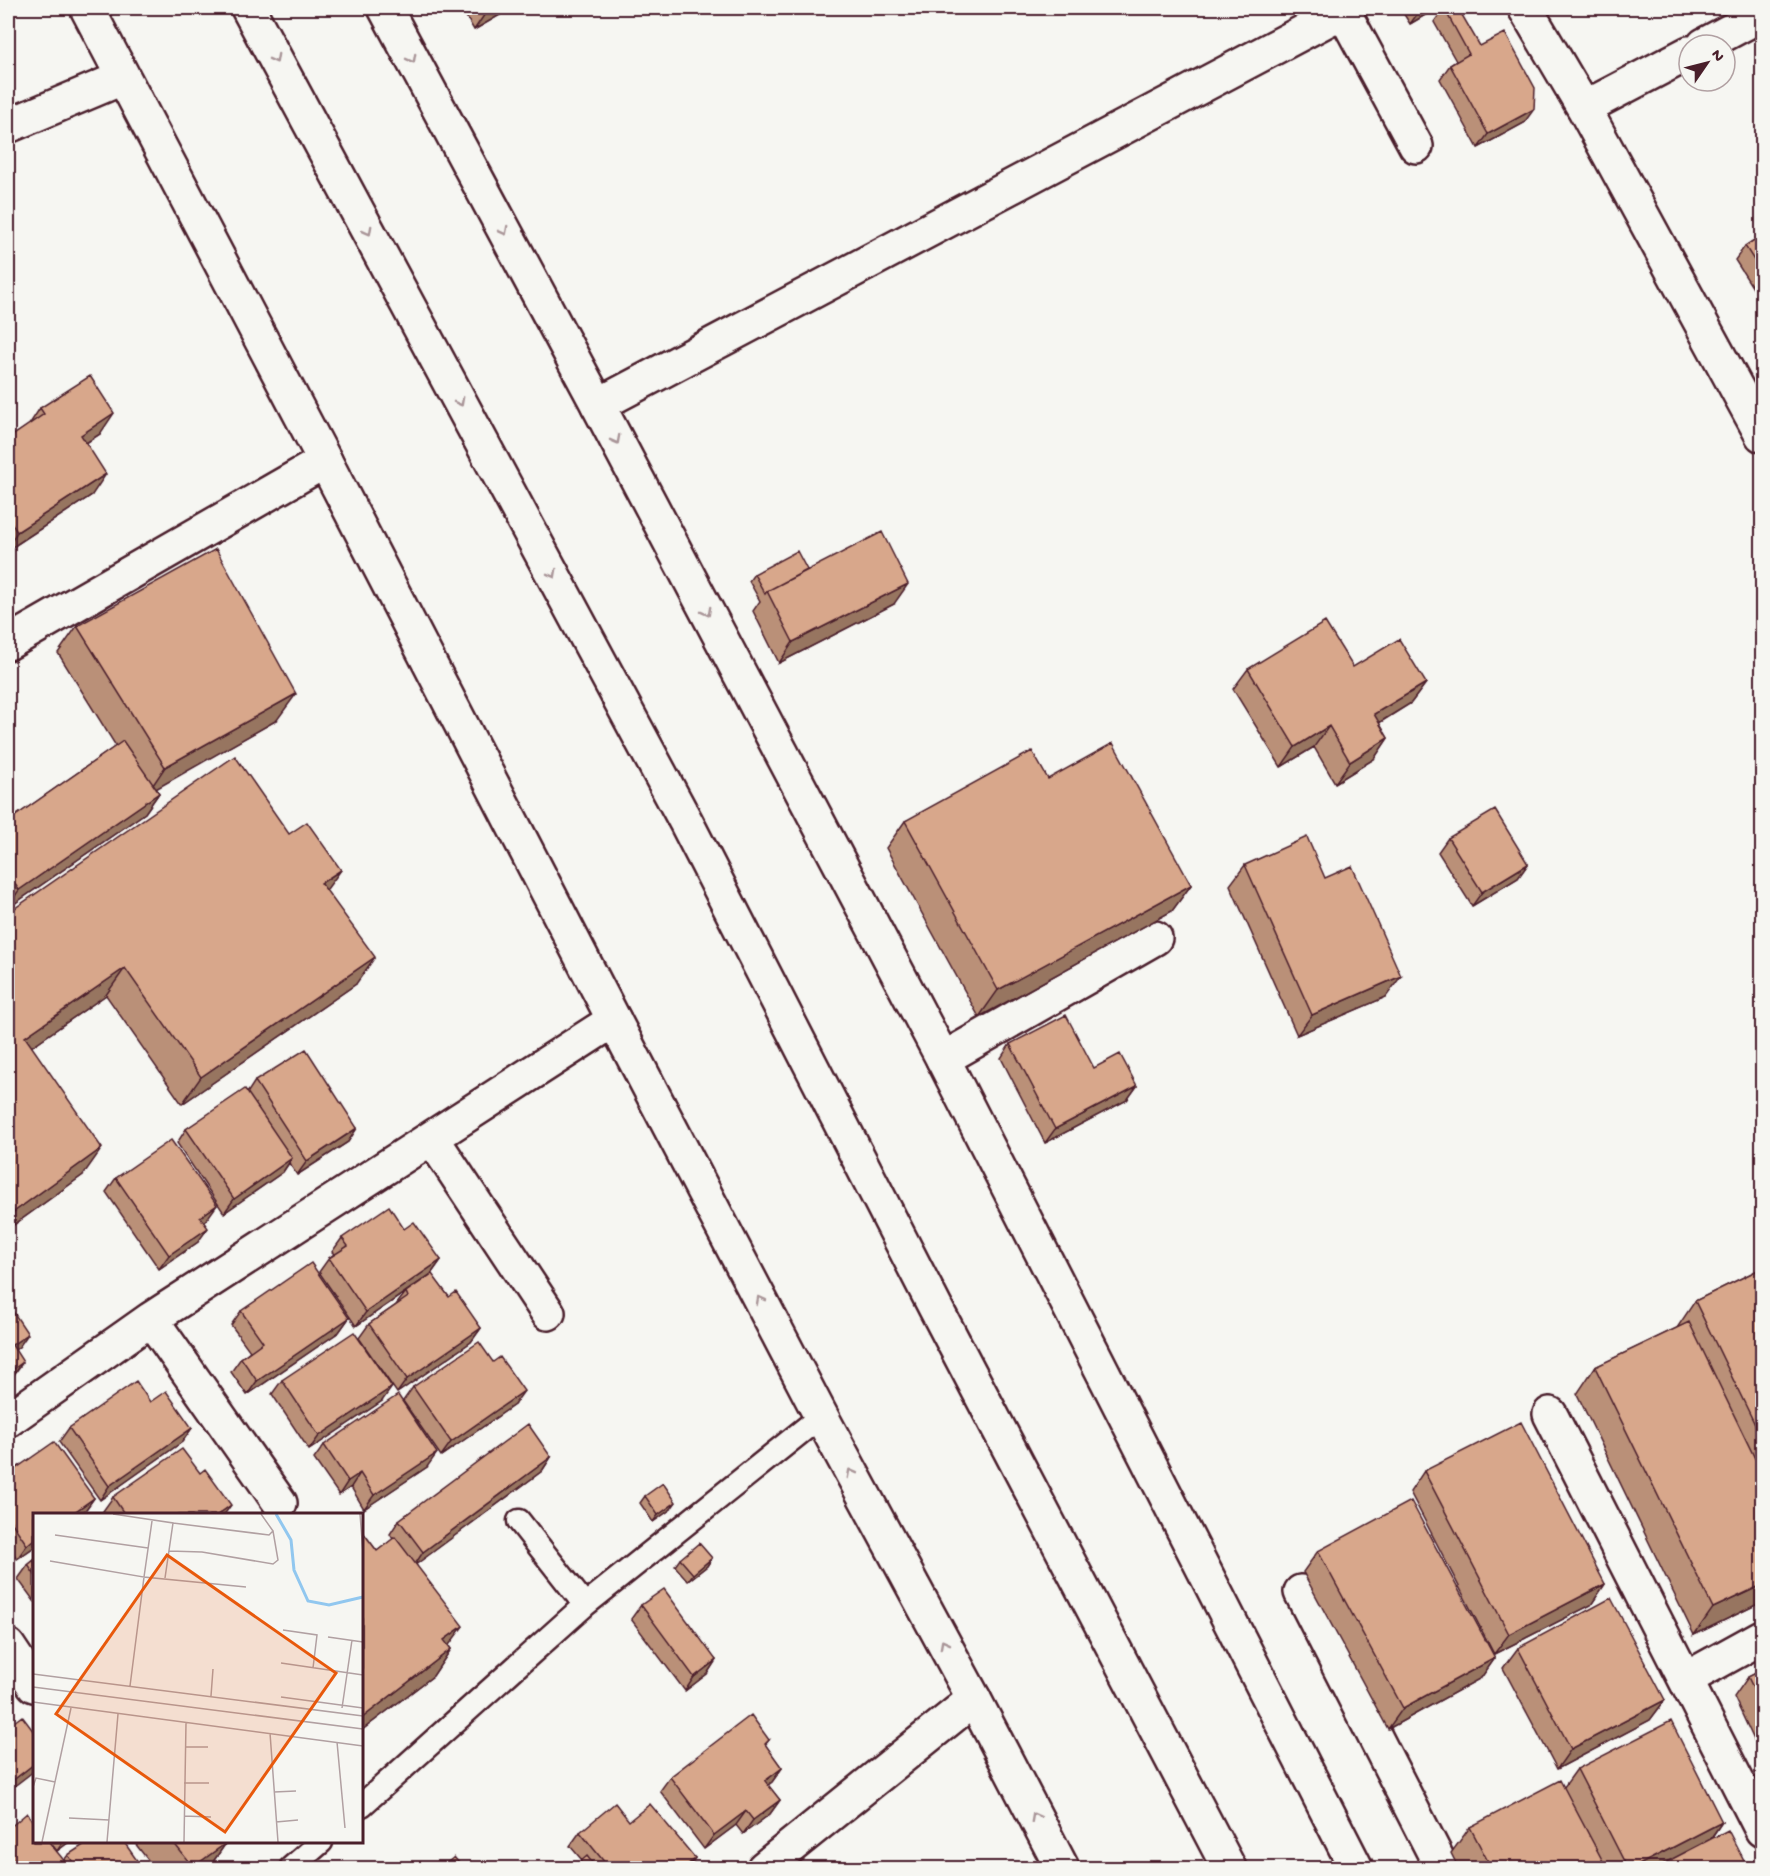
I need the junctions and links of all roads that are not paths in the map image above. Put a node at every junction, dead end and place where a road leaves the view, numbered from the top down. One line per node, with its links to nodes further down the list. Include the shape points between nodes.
1 (87, 8): 9 (main road)
2 (248, 8): 41 (main road, one-way to 41, via 686,822)
3 (385, 8): 13 (main road, one-way to 13)
4 (1525, 8): 10 (main road)
5 (1346, 9): 12 (main road); 13 (main road)
6 (1762, 14): 7 (main road)
7 (1726, 33)
8 (1677, 59): 10 (main road)
9 (122, 78): 11 (main road); 15 (main road)
10 (1584, 108): 14 (main road)
11 (8, 126)
12 (1416, 146)
13 (598, 405): 19 (main road, one-way to 19)
14 (1762, 435)
15 (325, 461): 16 (main road); 18 (main road)
16 (8, 642)
17 (1155, 938): 19 (main road)
18 (614, 1020): 20 (main road); 24 (main road, one-way to 18)
19 (943, 1059): 42 (main road)
20 (432, 1138): 21 (main road); 22 (main road)
21 (548, 1313)
22 (151, 1319): 25 (main road); 26 (main road)
23 (1550, 1414): 32 (main road)
24 (821, 1416): 29 (lane); 34 (main road, one-way to 24)
25 (8, 1420)
26 (280, 1503)
27 (519, 1521): 29 (lane)
28 (1300, 1592): 43 (main road)
29 (585, 1605): 35 (lane)
30 (1762, 1637): 32 (main road)
31 (8, 1646): 33 (main road)
32 (1686, 1679): 36 (main road)
33 (33, 1684)
34 (974, 1699): 39 (main road); 40 (main road, one-way to 34)
35 (363, 1804)
36 (1762, 1830)
37 (320, 1843): 38 (lane)
38 (291, 1869)
39 (764, 1869)
40 (1062, 1869)
41 (1229, 1869)
42 (1356, 1869)
43 (1442, 1869)

